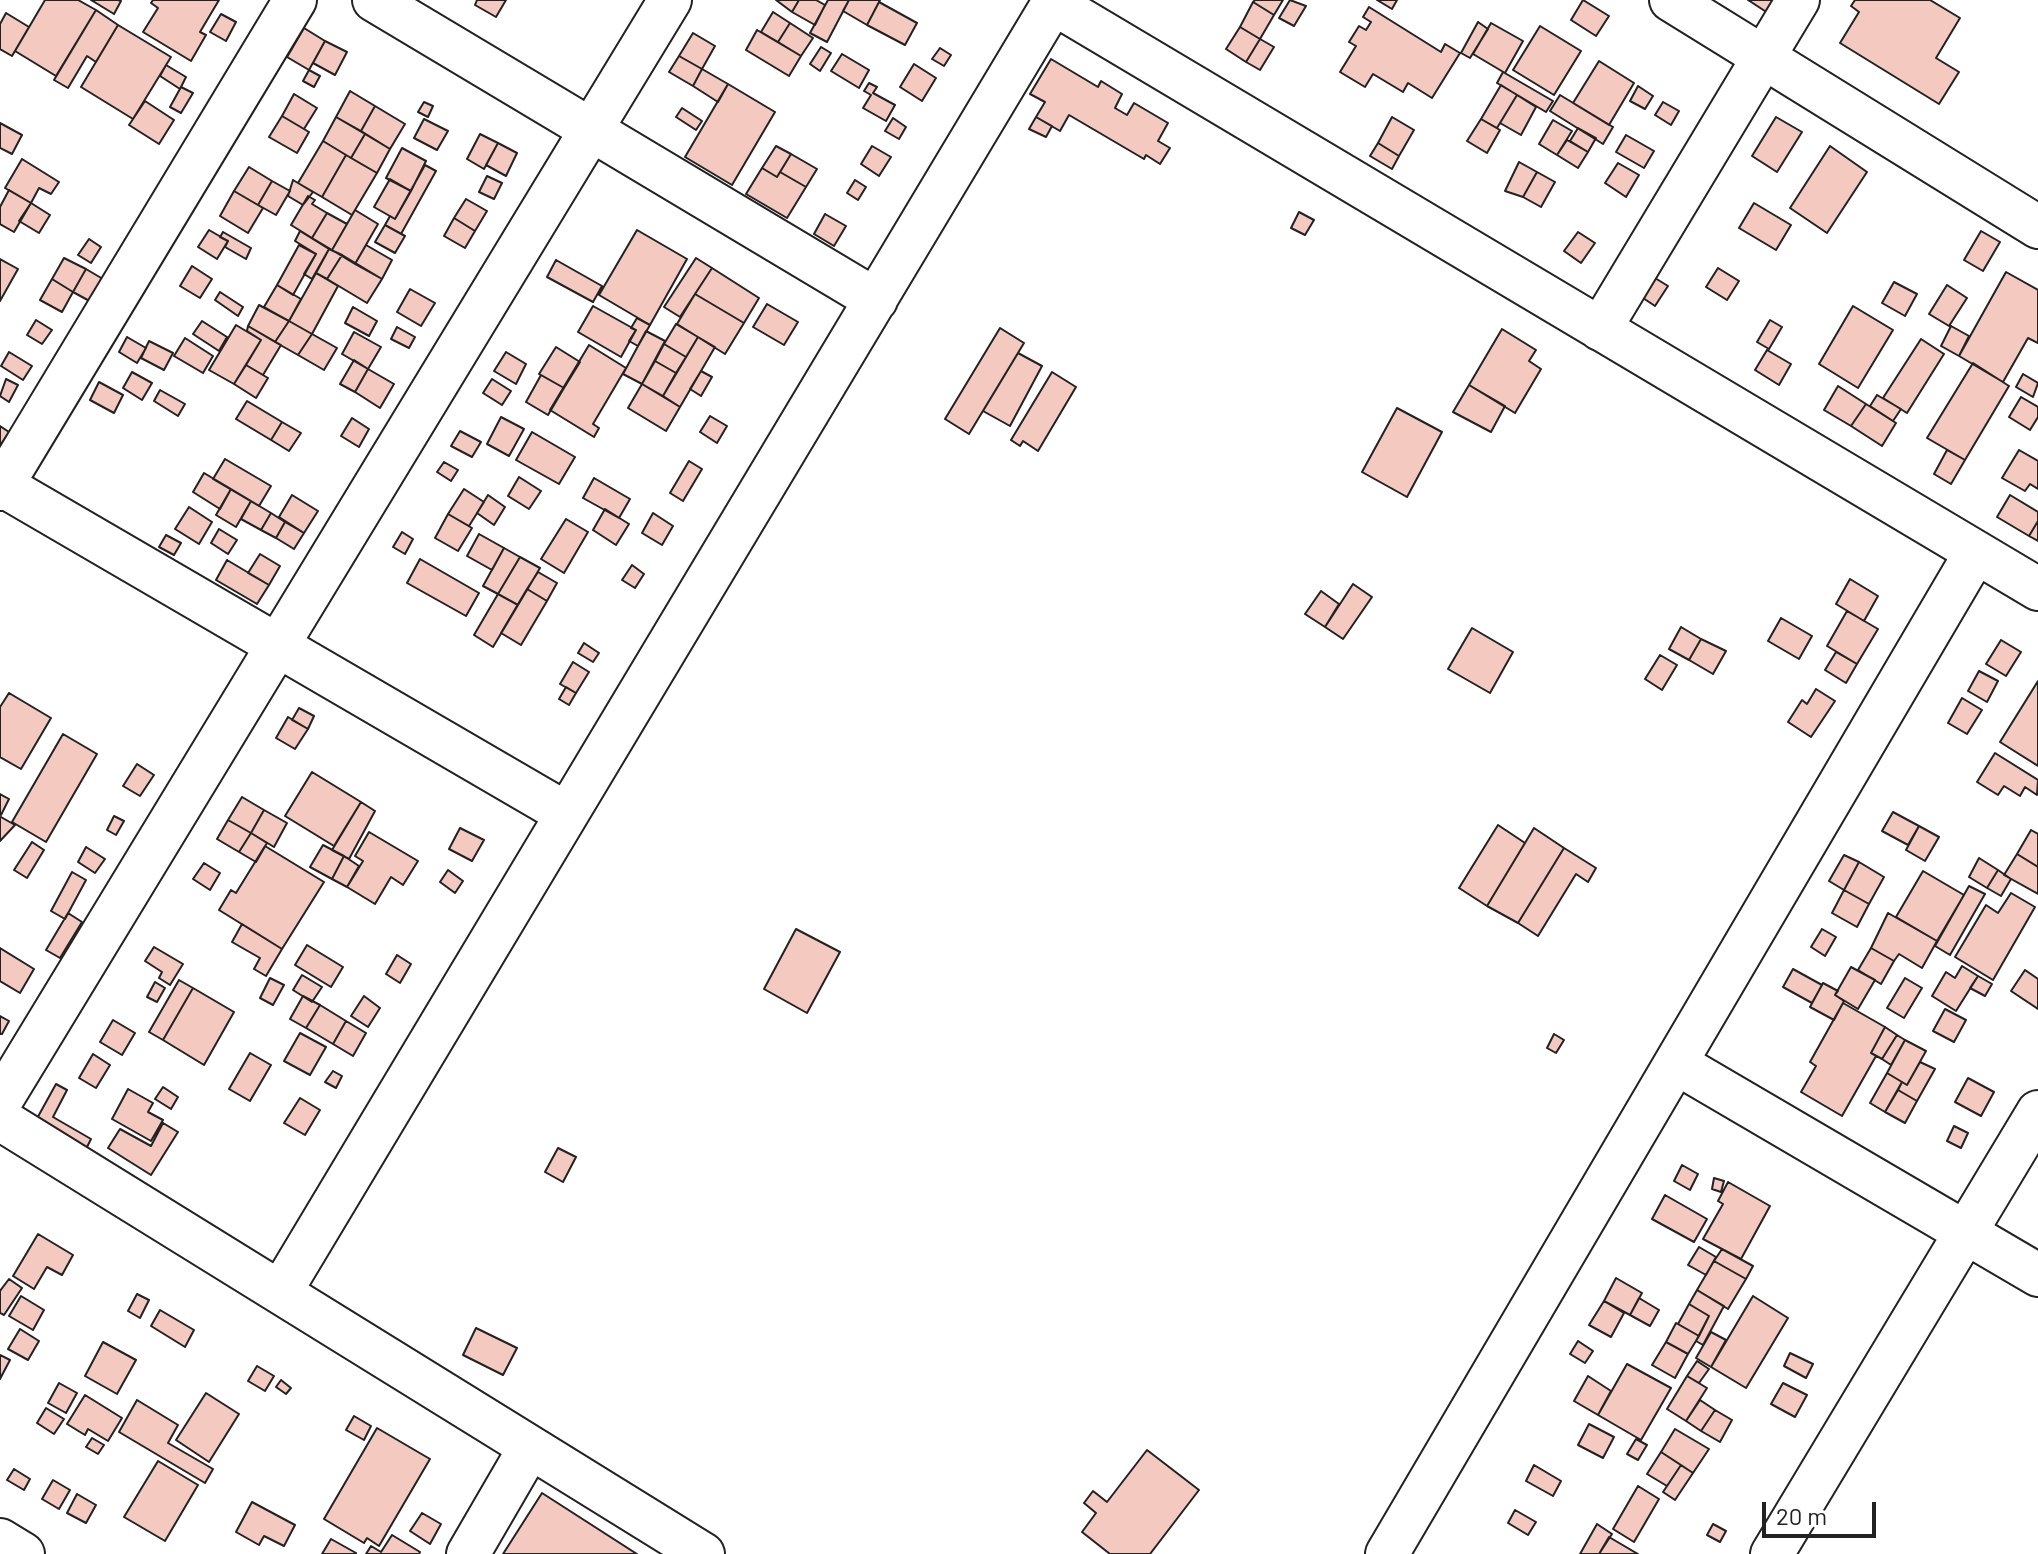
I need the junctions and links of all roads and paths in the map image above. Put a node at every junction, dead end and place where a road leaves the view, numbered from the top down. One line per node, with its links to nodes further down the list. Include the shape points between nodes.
1 (295, 0): 12 (street)
2 (374, 0): 8 (street)
3 (670, 0): 8 (street)
4 (1671, 0): 7 (street)
5 (1798, 0): 7 (street)
6 (1054, 2): 10 (street); 11 (street)
7 (1764, 57): 9 (street); 11 (street)
8 (591, 130): 10 (street); 15 (street)
9 (2038, 227)
10 (876, 300): 16 (street)
11 (1600, 329): 13 (street)
12 (1, 486): 15 (street)
13 (1976, 552): 14 (street); 17 (street)
14 (2038, 589)
15 (277, 646): 16 (street); 18 (street)
16 (567, 814): 23 (street)
17 (1676, 1063): 21 (street); 29 (street)
18 (0, 1102)
19 (2038, 1112): 21 (street)
20 (0, 1119): 23 (street)
21 (1965, 1233): 22 (street); 30 (street)
22 (2038, 1275)
23 (281, 1291): 24 (street)
24 (529, 1449): 27 (street); 28 (street)
25 (0, 1540): 26 (street)
26 (23, 1554)
27 (468, 1554)
28 (703, 1554)
29 (1387, 1554)
30 (1772, 1554)

